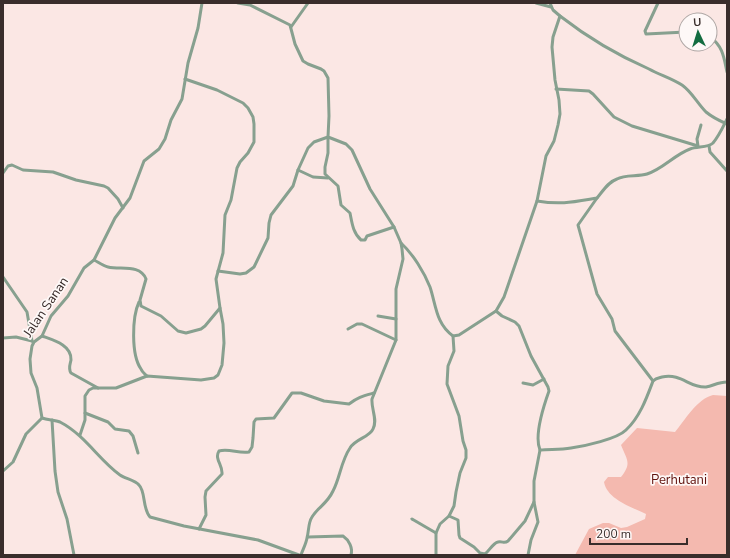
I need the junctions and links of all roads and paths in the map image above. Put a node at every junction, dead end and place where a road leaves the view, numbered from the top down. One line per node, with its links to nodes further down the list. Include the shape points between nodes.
1 (202, 3): 13 (street, Jalan Sanan)
2 (238, 3): 9 (street, via 250,5)
3 (308, 3): 9 (street)
4 (536, 3): 7 (street)
5 (550, 3): 7 (street)
6 (658, 3): 10 (street, via 645,31 646,34)
7 (551, 7): 8 (street)
8 (560, 16): 14 (street, via 552,47); 16 (street, via 612,51 683,86 706,112)
9 (291, 27): 18 (street, via 303,61 324,71 328,78)
10 (678, 32)
11 (718, 45): 12 (street, via 724,55)
12 (727, 72)
13 (185, 78): 27 (street, Jalan Sanan, via 182,99 166,140 144,161 130,198); 31 (street, via 242,103 253,117 255,134 252,148 236,171 231,200 225,215 223,253)
14 (556, 89): 19 (street, via 589,91 614,117 623,122); 26 (street, via 560,114 554,141 546,156)
15 (727, 119): 16 (street)
16 (726, 124): 20 (street)
17 (700, 126): 19 (street)
18 (328, 136): 21 (street, via 310,145); 24 (street, via 325,171); 28 (street, via 346,144 352,150 370,189)
19 (698, 146): 20 (street); 25 (street, via 676,156 648,174 617,178 608,184)
20 (709, 146): 22 (street, via 712,154)
21 (298, 170): 24 (street, via 313,177); 31 (street, via 293,186 271,215 268,238 254,267 240,274)
22 (727, 171)
23 (3, 173): 27 (street, via 12,165 20,169 53,172 104,186 118,199)
24 (328, 178): 28 (street, via 338,186 341,205 350,213 352,226 360,240)
25 (597, 198): 26 (street, via 553,204); 46 (street, via 578,225 595,289 612,318 615,331)
26 (536, 201): 35 (street, via 504,297)
27 (123, 208): 30 (street, Jalan Sanan, via 115,218)
28 (394, 228): 29 (street)
29 (401, 243): 37 (street, via 403,255 396,289); 40 (street, via 412,254 427,282 441,322)
30 (94, 260): 33 (street, via 107,267 136,269 141,272 146,282); 39 (street, Jalan Sanan, via 84,268 68,296 54,312)
31 (218, 271): 34 (street, via 216,279)
32 (3, 277): 43 (street, via 27,312)
33 (140, 300): 34 (street, via 141,306 161,316 181,333 201,329); 44 (street, via 134,318 135,356 140,369)
34 (220, 308): 44 (street, via 224,343 222,365 218,375 201,380)
35 (496, 311): 40 (street, via 459,335); 45 (street, via 518,326)
36 (378, 316): 37 (street)
37 (396, 319): 42 (street)
38 (348, 329): 42 (street, via 362,324)
39 (42, 336): 43 (street, Jalan Sanan); 49 (street, via 61,343 69,353 71,373)
40 (453, 336): 59 (street, via 454,351 448,366 447,384 459,416 467,454 454,506)
41 (3, 338): 43 (street, via 18,337)
42 (396, 340): 50 (street)
43 (33, 342): 52 (street, Jalan Sanan, via 30,367 38,388)
44 (147, 376): 49 (street, via 120,387)
45 (544, 380): 48 (street, via 533,385); 55 (street, via 549,389 538,436)
46 (653, 381): 47 (street, via 672,375 705,387); 55 (street, via 645,403 632,424 621,434 570,448)
47 (727, 382)
48 (523, 383)
49 (98, 388): 51 (street, via 86,392)
50 (374, 393): 61 (street, via 360,396 350,404 324,401 296,392 289,395 274,418 256,419 249,452 226,450 217,453 222,474 206,491 206,515); 63 (street, via 373,429 349,449 333,492 326,503 311,517)
51 (85, 413): 54 (street); 56 (street, via 108,422 115,429 129,431)
52 (42, 418): 53 (street); 57 (street, via 26,434 13,462)
53 (52, 420): 54 (street, via 62,423); 64 (street, via 58,492 67,519)
54 (80, 435): 61 (street, via 121,475 139,485 145,509 150,517)
55 (540, 450): 58 (street, via 534,481)
56 (138, 453)
57 (3, 470)
58 (534, 502): 59 (street, via 525,521 508,541 496,543 486,554 480,553 460,538 458,520); 68 (street, via 538,522)
59 (449, 516): 62 (street, via 440,524)
60 (412, 519): 62 (street)
61 (199, 529): 65 (street, via 258,540)
62 (436, 533): 67 (street)
63 (308, 537): 65 (street); 66 (street, via 343,536 351,548)
64 (74, 555)
65 (300, 555)
66 (351, 555)
67 (436, 555)
68 (528, 555)

